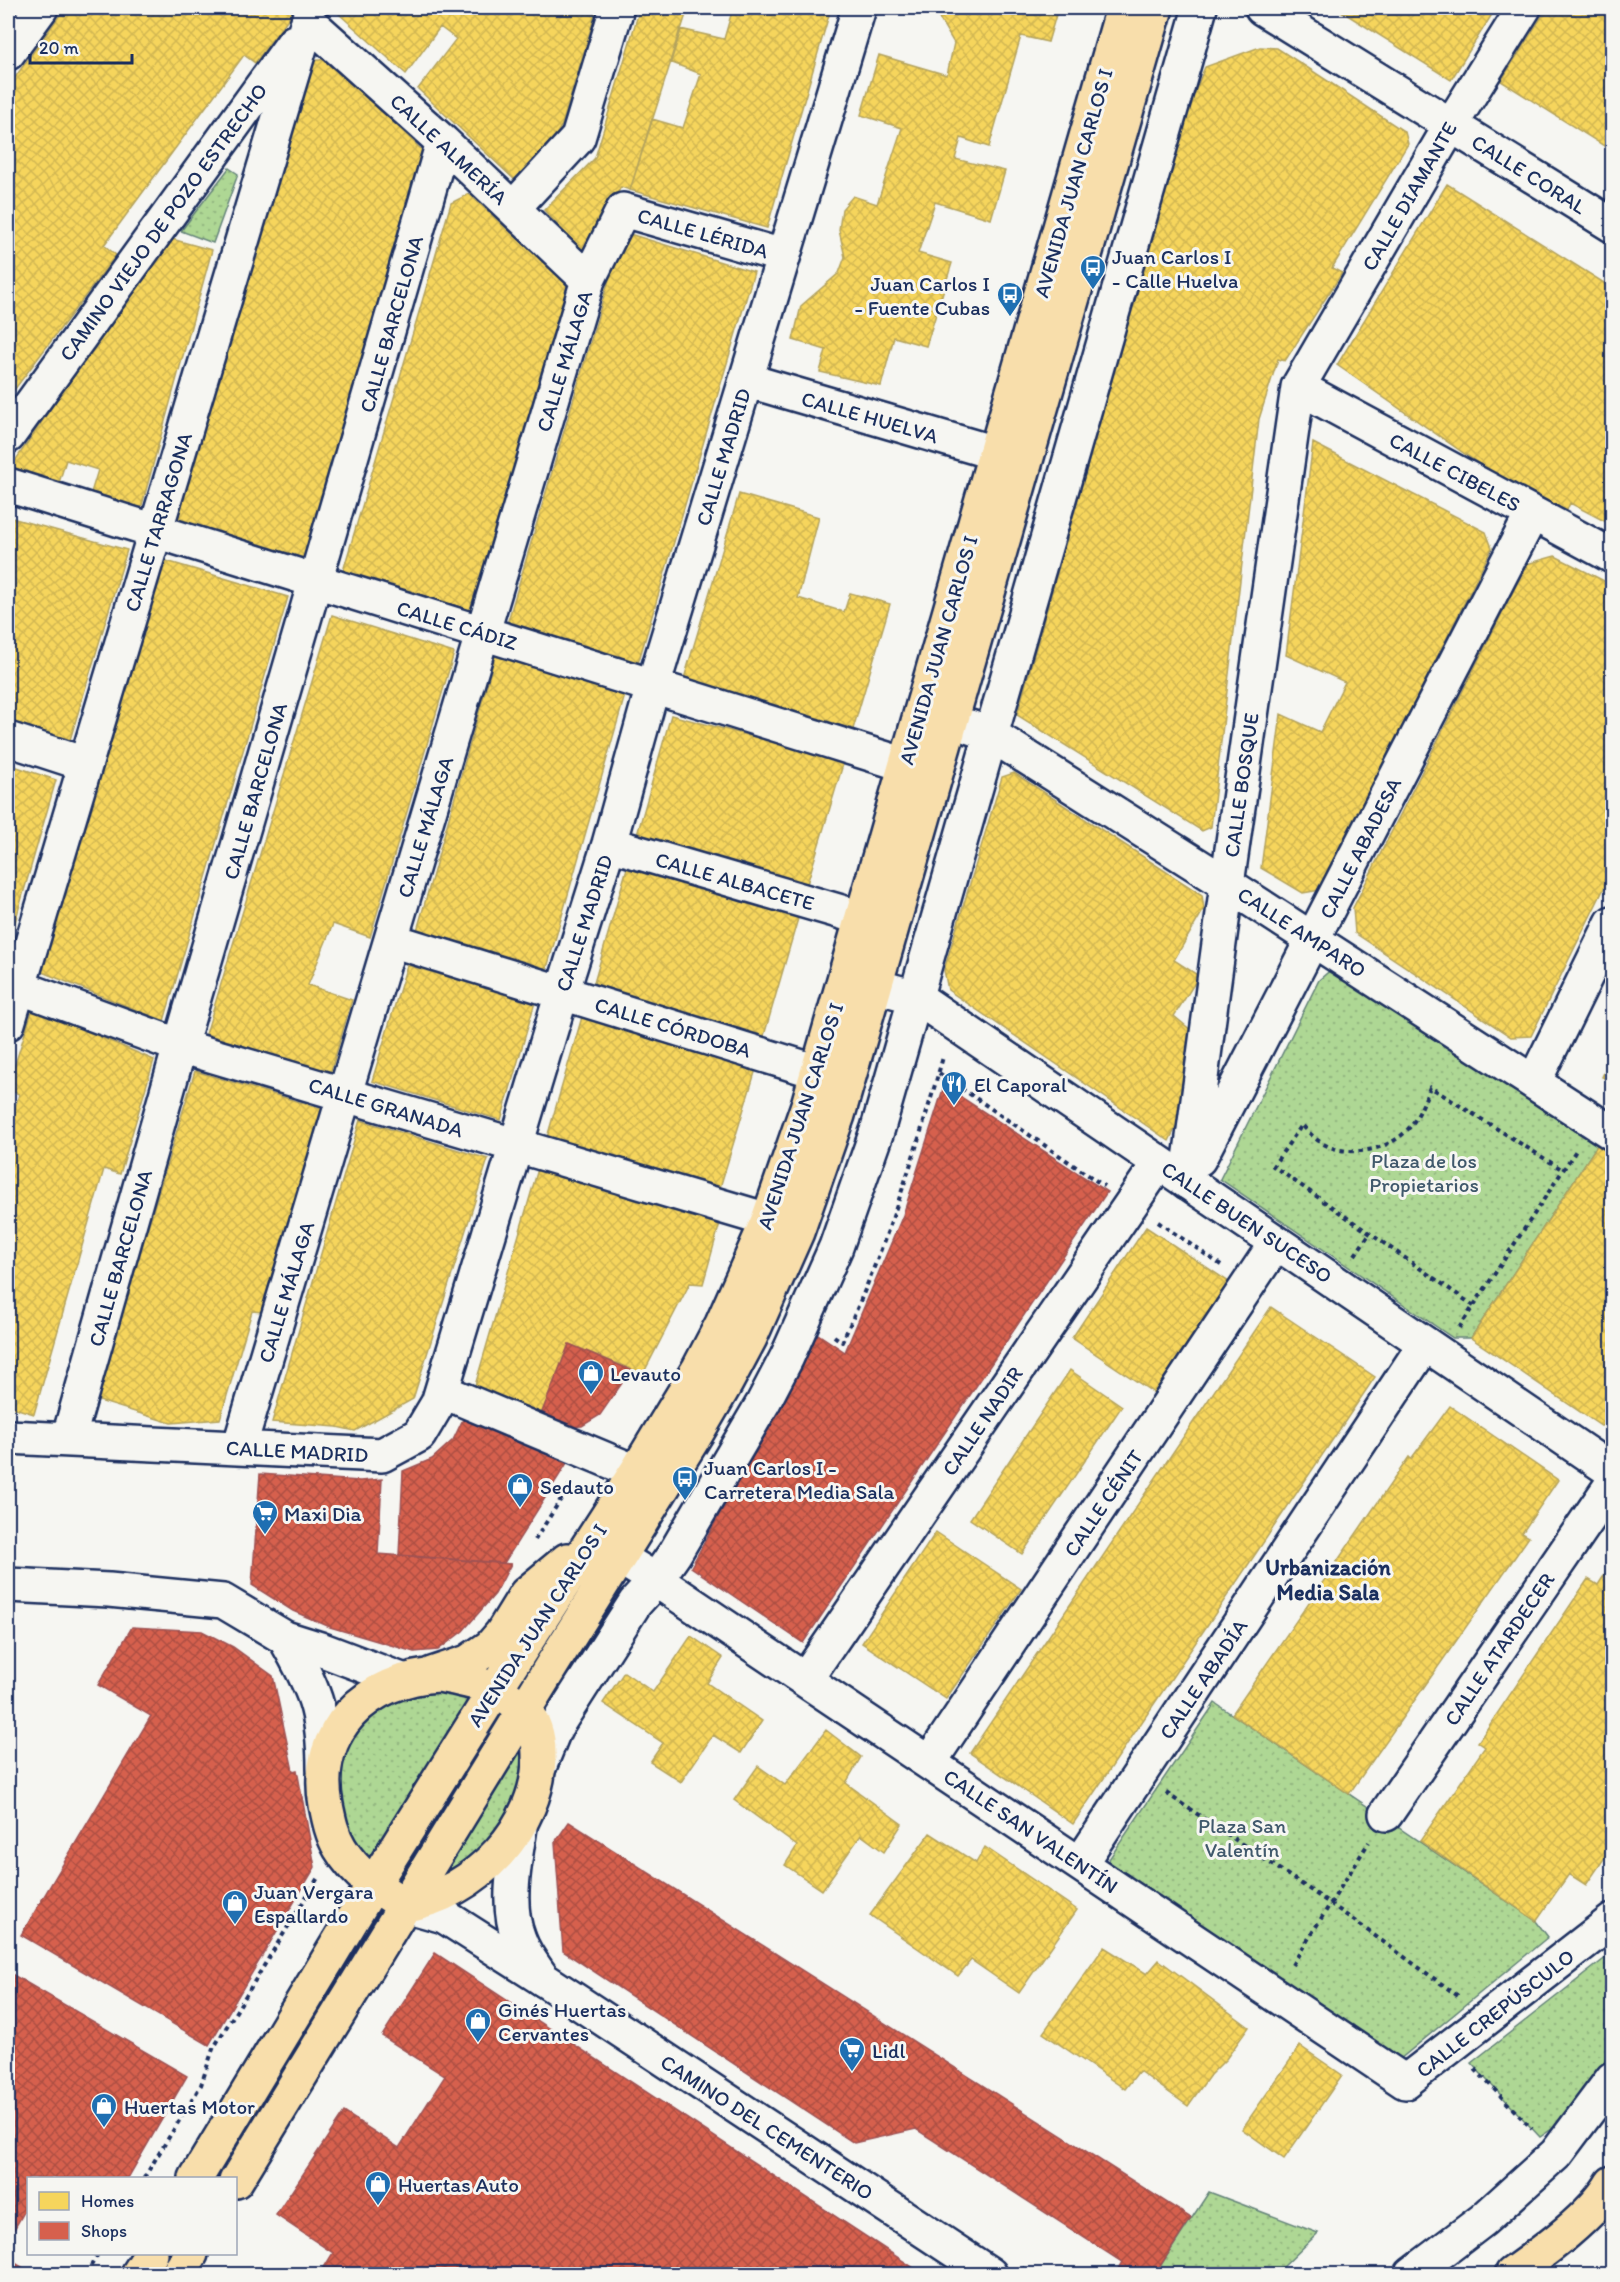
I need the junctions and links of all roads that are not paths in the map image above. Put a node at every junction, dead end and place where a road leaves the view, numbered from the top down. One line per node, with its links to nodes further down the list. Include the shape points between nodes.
1 (41, 8): 11 (street)
2 (617, 8): 14 (street, via 578,138)
3 (859, 8): 17 (street, CALLE MADRID)
4 (1123, 8): 22 (main road, AVENIDA JUAN CARLOS I)
5 (1155, 8): 10 (main road, AVENIDA JUAN CARLOS I)
6 (1262, 8): 12 (street, CALLE CORAL)
7 (1524, 8): 12 (street, CALLE DIAMANTE)
8 (313, 14): 13 (street, CALLE ALMERÍA); 21 (street, CAMINO VIEJO DE POZO ESTRECHO); 25 (street, CALLE TARRAGONA)
9 (1197, 17): 10 (street); 31 (street)
10 (1143, 51): 22 (main road, AVENIDA JUAN CARLOS I)
11 (8, 53)
12 (1451, 125): 16 (street, CALLE CORAL); 20 (street, CALLE DIAMANTE)
13 (444, 142): 14 (street, CALLE ALMERÍA); 27 (street, CALLE BARCELONA)
14 (513, 208): 18 (street, CALLE ALMERÍA)
15 (623, 210): 17 (street, CALLE LÉRIDA); 18 (street, CALLE MÁLAGA)
16 (1612, 225)
17 (783, 256): 19 (street, CALLE MADRID)
18 (588, 280): 28 (street, CALLE MÁLAGA)
19 (746, 380): 22 (street, CALLE HUELVA); 29 (street, CALLE MADRID)
20 (1298, 387): 24 (street, CALLE CIBELES); 36 (street, CALLE BOSQUE)
21 (8, 436)
22 (1010, 458): 30 (main road, AVENIDA JUAN CARLOS I); 34 (main road, AVENIDA JUAN CARLOS I)
23 (8, 485): 25 (street, CALLE CÁDIZ)
24 (1532, 514): 26 (street, CALLE CIBELES); 39 (street, CALLE ABADESA)
25 (155, 531): 27 (street, CALLE CÁDIZ); 33 (street, CALLE TARRAGONA)
26 (1612, 556)
27 (316, 581): 28 (street, CALLE CÁDIZ); 46 (street, CALLE BARCELONA)
28 (483, 633): 29 (street, CALLE CÁDIZ); 40 (street, CALLE MÁLAGA)
29 (653, 686): 34 (street, CALLE CÁDIZ); 35 (street, CALLE MADRID)
30 (951, 720): 31 (street, CALLE AMPARO); 42 (main road, AVENIDA JUAN CARLOS I)
31 (990, 734): 36 (street, CALLE AMPARO); 44 (street)
32 (8, 739): 33 (street)
33 (85, 764): 41 (street, CALLE TARRAGONA)
34 (906, 765): 37 (main road, AVENIDA JUAN CARLOS I)
35 (609, 844): 37 (street, CALLE ALBACETE); 43 (street, CALLE MADRID)
36 (1227, 884): 39 (street, CALLE AMPARO); 53 (street, CALLE BOSQUE)
37 (861, 918): 47 (main road, AVENIDA JUAN CARLOS I)
38 (1612, 923): 48 (street)
39 (1313, 939): 48 (street, CALLE AMPARO); 53 (street, CALLE ABADESA)
40 (391, 940): 43 (street, CALLE CÓRDOBA); 49 (street, CALLE MÁLAGA)
41 (13, 986): 45 (street, CALLE TARRAGONA); 46 (street, CALLE GRANADA)
42 (875, 986): 44 (street, CALLE BUEN SUCESO); 65 (main road, AVENIDA JUAN CARLOS I, via 821,1166 774,1288 698,1431)
43 (562, 993): 47 (street, CALLE CÓRDOBA); 51 (street, CALLE MADRID)
44 (916, 997): 52 (street, CALLE BUEN SUCESO); 66 (street, via 858,1190 812,1305 763,1403)
45 (8, 1023)
46 (180, 1046): 49 (street, CALLE GRANADA); 59 (street, CALLE BARCELONA)
47 (818, 1072): 54 (main road, AVENIDA JUAN CARLOS I)
48 (1534, 1082): 50 (street, CALLE AMPARO)
49 (345, 1095): 51 (street, CALLE GRANADA); 60 (street, CALLE MÁLAGA)
50 (1612, 1133)
51 (515, 1146): 54 (street, CALLE GRANADA); 57 (street, CALLE MADRID)
52 (1159, 1162): 53 (street, CALLE BUEN SUCESO); 70 (street, CALLE NADIR)
53 (1187, 1182): 55 (street, CALLE BUEN SUCESO)
54 (768, 1220): 62 (main road, AVENIDA JUAN CARLOS I, via 699,1368)
55 (1276, 1243): 56 (street, CALLE BUEN SUCESO); 73 (street, CALLE CÉNIT)
56 (1425, 1344): 61 (street, CALLE BUEN SUCESO); 78 (street, CALLE ABADÍA)
57 (442, 1391): 60 (street, CALLE MADRID, via 419,1434 382,1455); 62 (street)
58 (8, 1437): 59 (street, CALLE MADRID)
59 (68, 1440): 60 (street, CALLE MADRID)
60 (239, 1448)
61 (1612, 1471)
62 (636, 1472): 64 (main road, AVENIDA JUAN CARLOS I)
63 (1612, 1484): 76 (street, CALLE ATARDECER)
64 (591, 1540): 65 (street, CALLE SAN VALENTÍN); 69 (main road, via 526,1594 490,1647 455,1668); 71 (main road, AVENIDA JUAN CARLOS I)
65 (619, 1557): 66 (street, CALLE SAN VALENTÍN); 72 (main road, AVENIDA JUAN CARLOS I)
66 (656, 1580): 70 (street, CALLE SAN VALENTÍN); 74 (street, via 635,1603 555,1728)
67 (8, 1586): 68 (street, via 215,1599 231,1604)
68 (285, 1638): 69 (street); 75 (street, via 317,1703)
69 (411, 1678): 71 (main road, via 439,1675); 75 (main road, via 372,1695 345,1721 330,1746)
70 (805, 1680): 73 (street, CALLE SAN VALENTÍN)
71 (495, 1689): 72 (main road); 79 (main road, AVENIDA JUAN CARLOS I)
72 (524, 1710): 74 (main road, via 537,1730); 80 (main road, AVENIDA JUAN CARLOS I)
73 (929, 1762): 78 (street, CALLE SAN VALENTÍN)
74 (540, 1765): 77 (main road)
75 (324, 1771): 79 (main road, via 325,1801 333,1834 348,1860)
76 (1386, 1814)
77 (520, 1827): 80 (main road, via 494,1857 460,1884 424,1902); 82 (street, CAMINO DEL CEMENTERIO, via 513,1890 517,1936)
78 (1080, 1864): 84 (street, CALLE SAN VALENTÍN)
79 (373, 1886): 80 (main road); 85 (main road, AVENIDA JUAN CARLOS I)
80 (405, 1905): 82 (street, CAMINO DEL CEMENTERIO, via 444,1916); 86 (main road, AVENIDA JUAN CARLOS I)
81 (1612, 1921): 84 (street, CALLE CREPÚSCULO)
82 (543, 1979): 92 (street, CAMINO DEL CEMENTERIO)
83 (1612, 2079): 93 (street, via 1556,2154 1483,2220)
84 (1405, 2082)
85 (197, 2177)
86 (237, 2179)
87 (1612, 2183): 94 (main road, via 1560,2238)
88 (150, 2255): 90 (main road)
89 (190, 2255): 91 (main road)
90 (138, 2274)
91 (178, 2274)
92 (990, 2274)
93 (1412, 2274)
94 (1512, 2274)

